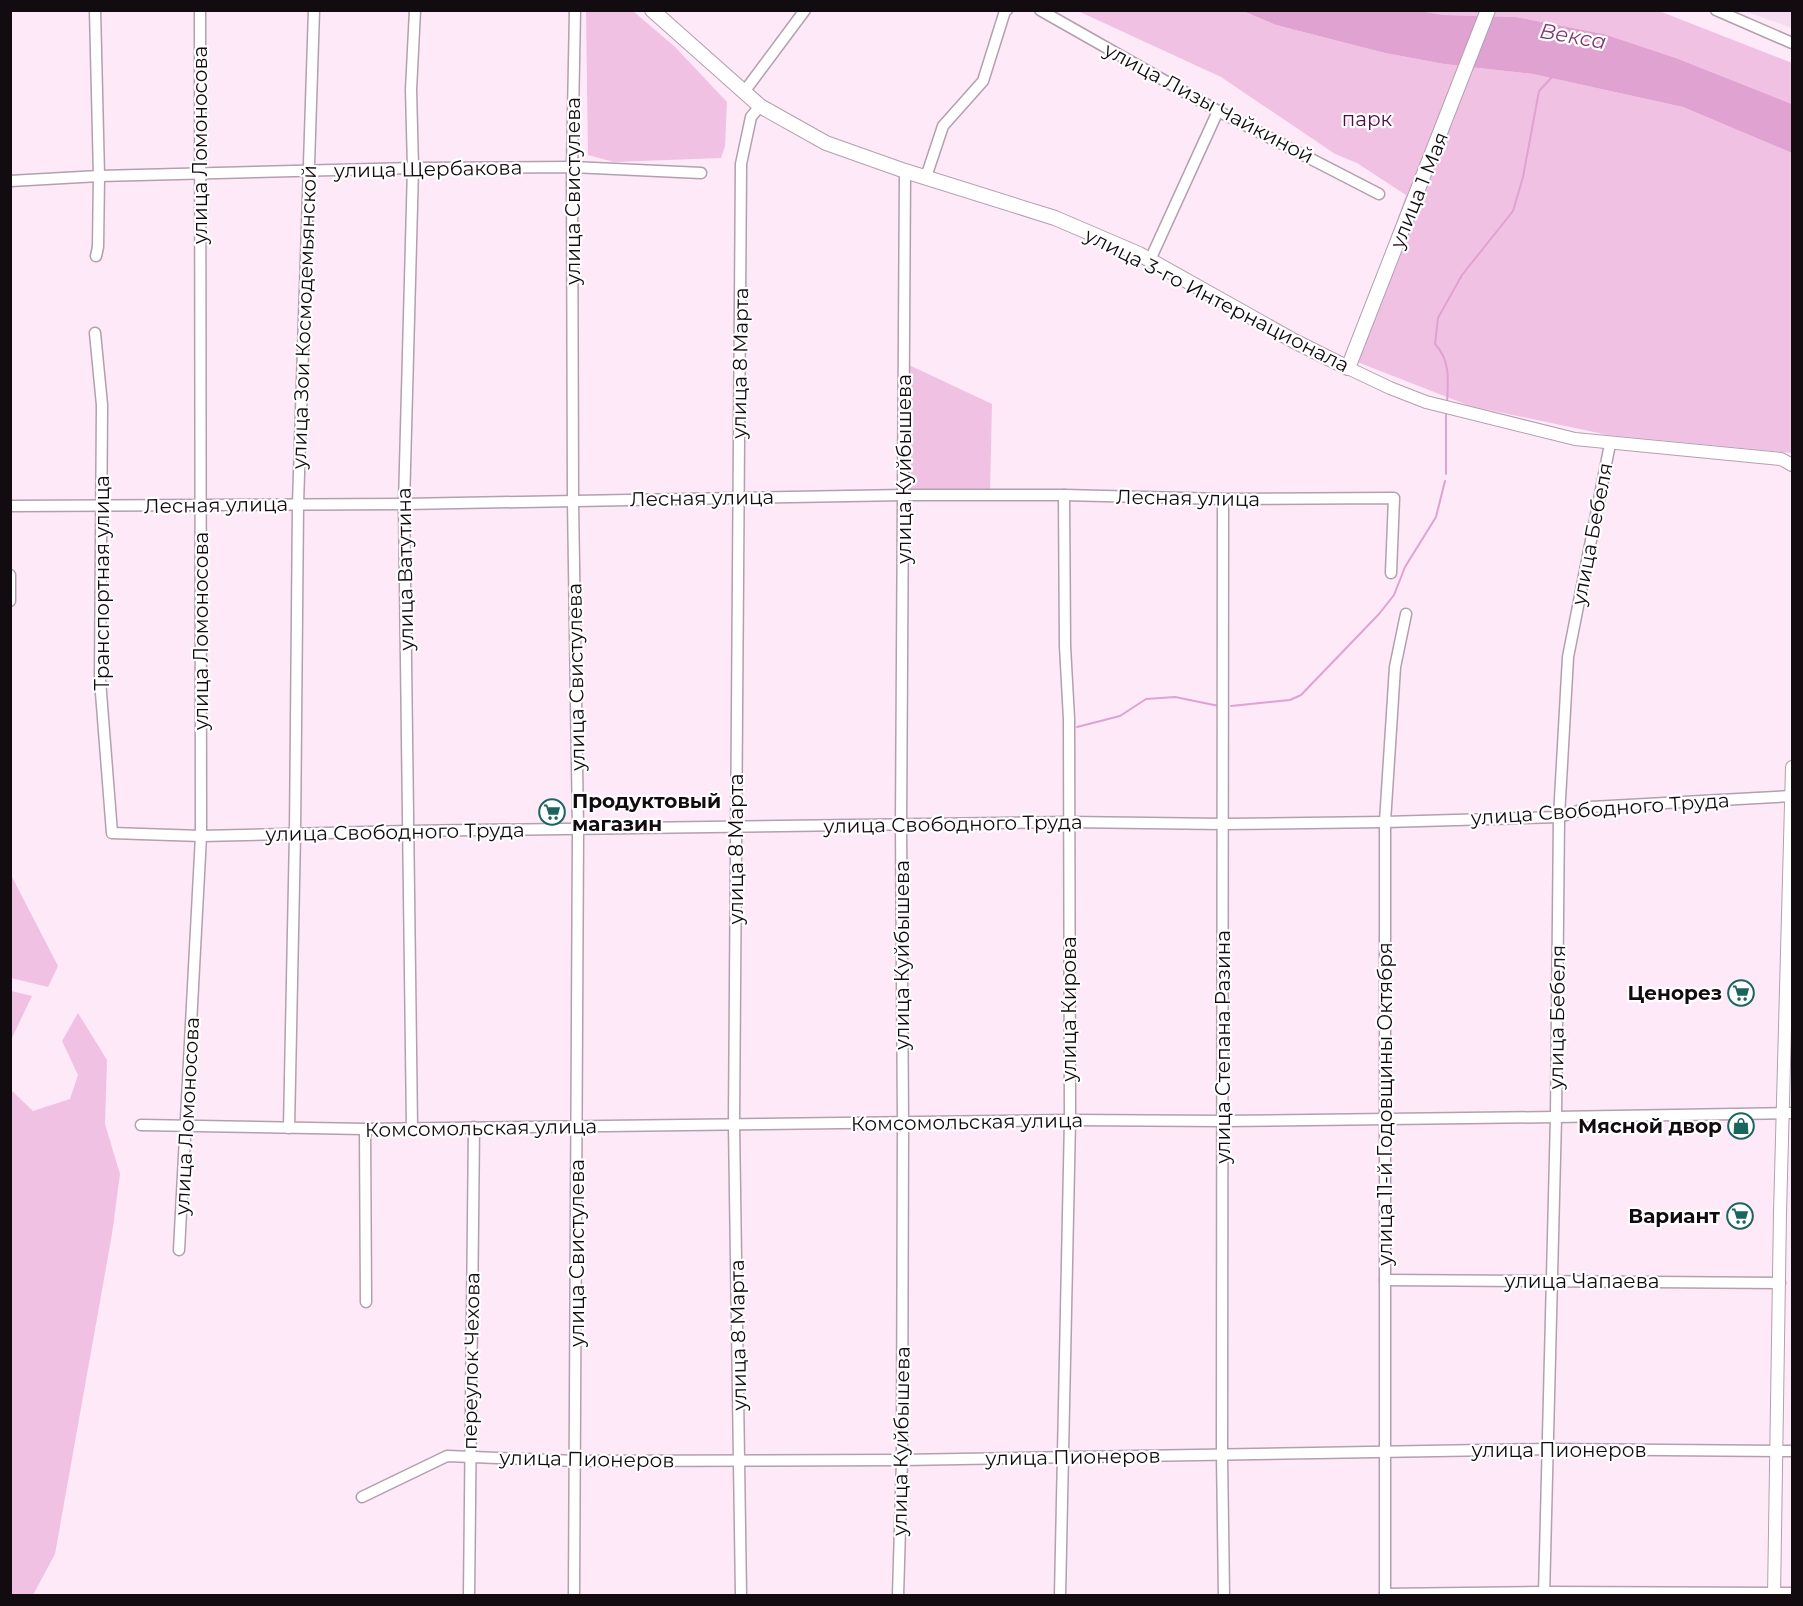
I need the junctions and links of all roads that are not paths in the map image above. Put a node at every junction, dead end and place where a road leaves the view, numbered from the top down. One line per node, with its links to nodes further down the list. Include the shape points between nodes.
1 (95, 10): 22 (street)
2 (200, 10): 20 (street, улица Ломоносова)
3 (314, 10): 18 (street, улица Зои Космодемьянской)
4 (415, 10): 17 (street, улица Ватутина)
5 (575, 10): 16 (street, улица Свистулева)
6 (652, 10): 13 (main road, улица 3-го Интернационала)
7 (805, 10): 13 (street)
8 (1040, 10): 15 (street, улица Лизы Чайкиной)
9 (1488, 10): 29 (main road, улица 1 Мая)
10 (1716, 10): 12 (street)
11 (1006, 11): 23 (street, via 983,81 943,126)
12 (1792, 43)
13 (744, 92): 14 (main road, улица 3-го Интернационала)
14 (760, 106): 19 (main road, улица 3-го Интернационала, via 826,143); 34 (street, улица 8 Марта, via 751,117 741,164)
15 (1218, 111): 25 (street, улица Лизы Чайкиной); 27 (street)
16 (572, 167): 17 (street, улица Щербакова); 21 (street, улица Щербакова); 35 (street, улица Свистулева)
17 (413, 168): 18 (street, улица Щербакова); 38 (street, улица Ватутина)
18 (309, 171): 20 (street, улица Щербакова); 37 (street, улица Зои Космодемьянской)
19 (905, 171): 23 (main road, улица 3-го Интернационала); 32 (street, улица Куйбышева)
20 (200, 173): 22 (street, улица Щербакова); 40 (street, улица Ломоносова)
21 (701, 173)
22 (99, 176): 24 (street, улица Щербакова); 26 (street)
23 (926, 177): 27 (main road, улица 3-го Интернационала, via 1055,218)
24 (10, 181)
25 (1379, 194)
26 (96, 256)
27 (1150, 260): 29 (main road, улица 3-го Интернационала)
28 (95, 333): 41 (street, Транспортная улица, via 102,405)
29 (1348, 368): 30 (street, улица 3-го Интернационала, via 1426,402)
30 (1610, 444): 31 (street, улица 3-го Интернационала, via 1780,459); 48 (street, улица Бебеля, via 1568,657)
31 (1792, 465)
32 (905, 495): 33 (street, Лесная улица); 34 (street, Лесная улица); 52 (street, улица Куйбышева)
33 (1064, 495): 36 (street, Лесная улица); 49 (street, улица Кирова)
34 (738, 498): 35 (street, Лесная улица); 53 (street, улица 8 Марта)
35 (573, 500): 38 (street, Лесная улица); 54 (street, улица Свистулева)
36 (1223, 500): 42 (street, Лесная улица, via 1394,498); 51 (street, улица Степана Разина)
37 (298, 504): 38 (street, Лесная улица); 40 (street, Лесная улица); 57 (street, улица Зои Космодемьянской)
38 (404, 504): 55 (street, улица Ватутина)
39 (10, 506): 41 (street, Лесная улица)
40 (200, 506): 41 (street, Лесная улица); 58 (street, улица Ломоносова)
41 (103, 507): 56 (street, Транспортная улица, via 100,680)
42 (1391, 573)
43 (10, 575): 44 (street)
44 (10, 601)
45 (1406, 614): 50 (street, улица 11-й Годовщины Октября, via 1395,667)
46 (1792, 767): 47 (street)
47 (1792, 796): 48 (street, улица Свободного Труда, via 1592,807); 59 (street, via 1785,970)
48 (1559, 817): 50 (street, улица Свободного Труда); 60 (street, улица Бебеля)
49 (1068, 822): 51 (street, улица Свободного Труда); 52 (street, улица Свободного Труда); 62 (street, улица Кирова)
50 (1385, 822): 51 (street, улица Свободного Труда); 61 (street, улица 11-й Годовщины Октября)
51 (1224, 824): 63 (street, улица Степана Разина)
52 (901, 825): 53 (street, улица Свободного Труда); 64 (street, улица Куйбышева)
53 (737, 827): 54 (street, улица Свободного Труда); 65 (street, улица 8 Марта)
54 (578, 829): 55 (street, улица Свободного Труда); 68 (street, улица Свистулева)
55 (409, 831): 57 (street, улица Свободного Труда); 71 (street, улица Ватутина)
56 (112, 833): 58 (street, улица Свободного Труда)
57 (295, 834): 58 (street, улица Свободного Труда); 70 (street, улица Зои Космодемьянской)
58 (201, 836): 67 (street, улица Ломоносова)
59 (1788, 1113): 60 (street, Комсомольская улица); 76 (street, via 1780,1213)
60 (1556, 1117): 61 (street, Комсомольская улица); 75 (street, улица Бебеля)
61 (1385, 1119): 63 (street, Комсомольская улица); 74 (street, улица 11-й Годовщины Октября)
62 (1070, 1120): 63 (street, Комсомольская улица); 64 (street, Комсомольская улица); 84 (street, улица Кирова)
63 (1222, 1121): 82 (street, улица Степана Разина)
64 (903, 1122): 65 (street, Комсомольская улица); 86 (street, улица Куйбышева)
65 (734, 1124): 68 (street, Комсомольская улица); 85 (street, улица 8 Марта)
66 (141, 1125): 67 (street, Комсомольская улица)
67 (187, 1126): 70 (street, Комсомольская улица); 73 (street, улица Ломоносова)
68 (578, 1126): 69 (street, Комсомольская улица); 87 (street, улица Свистулева)
69 (474, 1127): 71 (street, Комсомольская улица); 83 (street, переулок Чехова)
70 (289, 1128): 72 (street, Комсомольская улица)
71 (412, 1128): 72 (street, Комсомольская улица)
72 (365, 1130): 77 (street)
73 (179, 1250)
74 (1385, 1280): 75 (street, улица Чапаева); 81 (street, улица 11-й Годовщины Октября)
75 (1552, 1281): 76 (street, улица Чапаева); 78 (street, улица Бебеля)
76 (1780, 1283): 79 (street)
77 (366, 1302)
78 (1548, 1449): 79 (street, улица Пионеров); 81 (street, улица Пионеров); 90 (street, улица Бебеля)
79 (1777, 1450): 80 (street, улица Пионеров); 91 (street)
80 (1792, 1451)
81 (1385, 1452): 82 (street, улица Пионеров); 92 (street, улица 11-й Годовщины Октября)
82 (1222, 1455): 84 (street, улица Пионеров); 98 (street, улица Степана Разина)
83 (470, 1457): 87 (street, улица Пионеров); 88 (street, улица Пионеров, via 447,1456); 93 (street, переулок Чехова)
84 (1063, 1457): 86 (street, улица Пионеров); 97 (street, улица Кирова)
85 (740, 1460): 86 (street, улица Пионеров); 87 (street, улица Пионеров); 95 (street, улица 8 Марта)
86 (902, 1460): 96 (street, улица Куйбышева)
87 (576, 1461): 94 (street, улица Свистулева)
88 (363, 1497)
89 (1792, 1593): 91 (street)
90 (1544, 1594): 91 (street); 92 (street)
91 (1774, 1594)
92 (1385, 1595)
93 (469, 1596)
94 (574, 1596)
95 (741, 1596)
96 (898, 1596)
97 (1060, 1596)
98 (1224, 1596)

